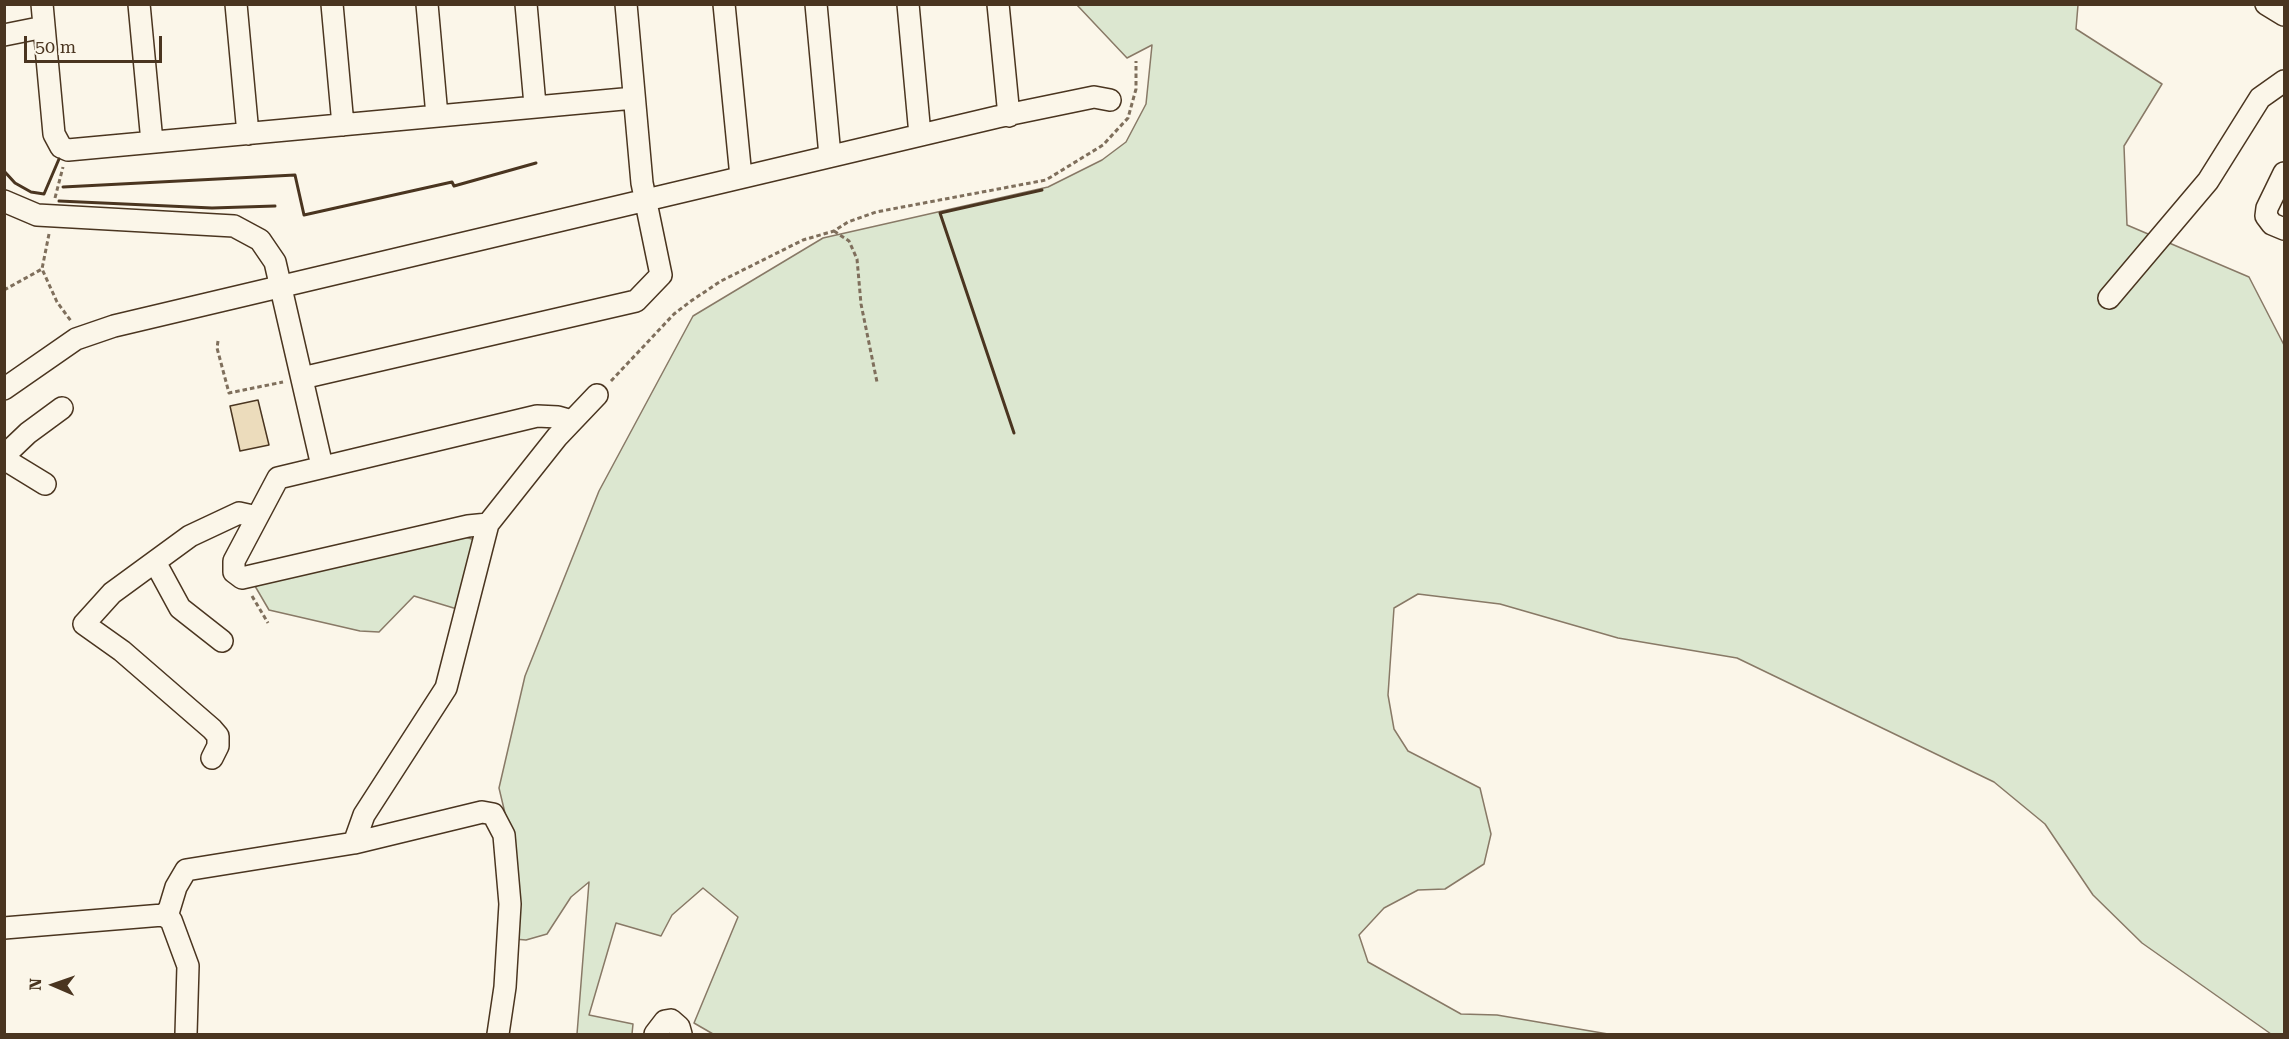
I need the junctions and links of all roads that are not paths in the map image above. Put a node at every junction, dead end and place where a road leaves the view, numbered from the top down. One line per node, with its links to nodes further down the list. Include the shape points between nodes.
1 (42, 4): 14 (street)
2 (139, 4): 25 (street)
3 (236, 4): 23 (street)
4 (332, 4): 22 (street)
5 (427, 4): 20 (street)
6 (526, 4): 19 (street)
7 (626, 4): 17 (street)
8 (724, 4): 28 (street)
9 (816, 4): 26 (street)
10 (908, 4): 24 (street)
11 (998, 4): 21 (street)
12 (2266, 4): 13 (street)
13 (2284, 15)
14 (44, 27): 15 (street); 25 (street, via 54,134 61,147 76,151)
15 (4, 35)
16 (2284, 81): 33 (street, via 2260,98 2208,181)
17 (634, 98): 19 (street); 29 (street)
18 (1110, 100): 21 (street, via 1094,97)
19 (535, 105): 20 (street)
20 (437, 116): 22 (street)
21 (1009, 116): 24 (street)
22 (343, 125): 23 (street)
23 (248, 134): 25 (street)
24 (920, 135): 26 (street)
25 (152, 142)
26 (830, 156): 28 (street)
27 (2284, 173): 31 (street, via 2266,208 2272,224)
28 (741, 177): 29 (street)
29 (645, 200): 32 (street); 34 (street, via 661,275 636,301)
30 (4, 201): 32 (street, via 37,215 242,228 267,247)
31 (2284, 229)
32 (281, 286): 34 (street); 35 (street, via 90,333 61,348)
33 (2109, 298)
34 (296, 379): 40 (street)
35 (4, 389)
36 (597, 395): 38 (street)
37 (62, 408): 39 (street, via 28,433)
38 (572, 421): 40 (street, via 537,416); 43 (street)
39 (5, 459): 41 (street)
40 (322, 466): 42 (street, via 278,478)
41 (45, 484)
42 (257, 517): 43 (street, via 234,561 234,572 242,578); 44 (street, via 239,513 226,517 190,536)
43 (488, 524): 47 (street, via 446,688 364,814)
44 (155, 562): 45 (street, via 180,608); 46 (street, via 112,593 84,624 122,651 218,735)
45 (222, 641)
46 (212, 758)
47 (354, 843): 48 (street, via 186,870 169,910); 52 (street, via 482,812 493,814 504,835 510,904)
48 (163, 915): 49 (street); 51 (street, via 171,920 188,966)
49 (4, 928)
50 (656, 1034): 53 (street, via 665,1021 671,1020)
51 (186, 1035)
52 (498, 1035)
53 (681, 1035)

